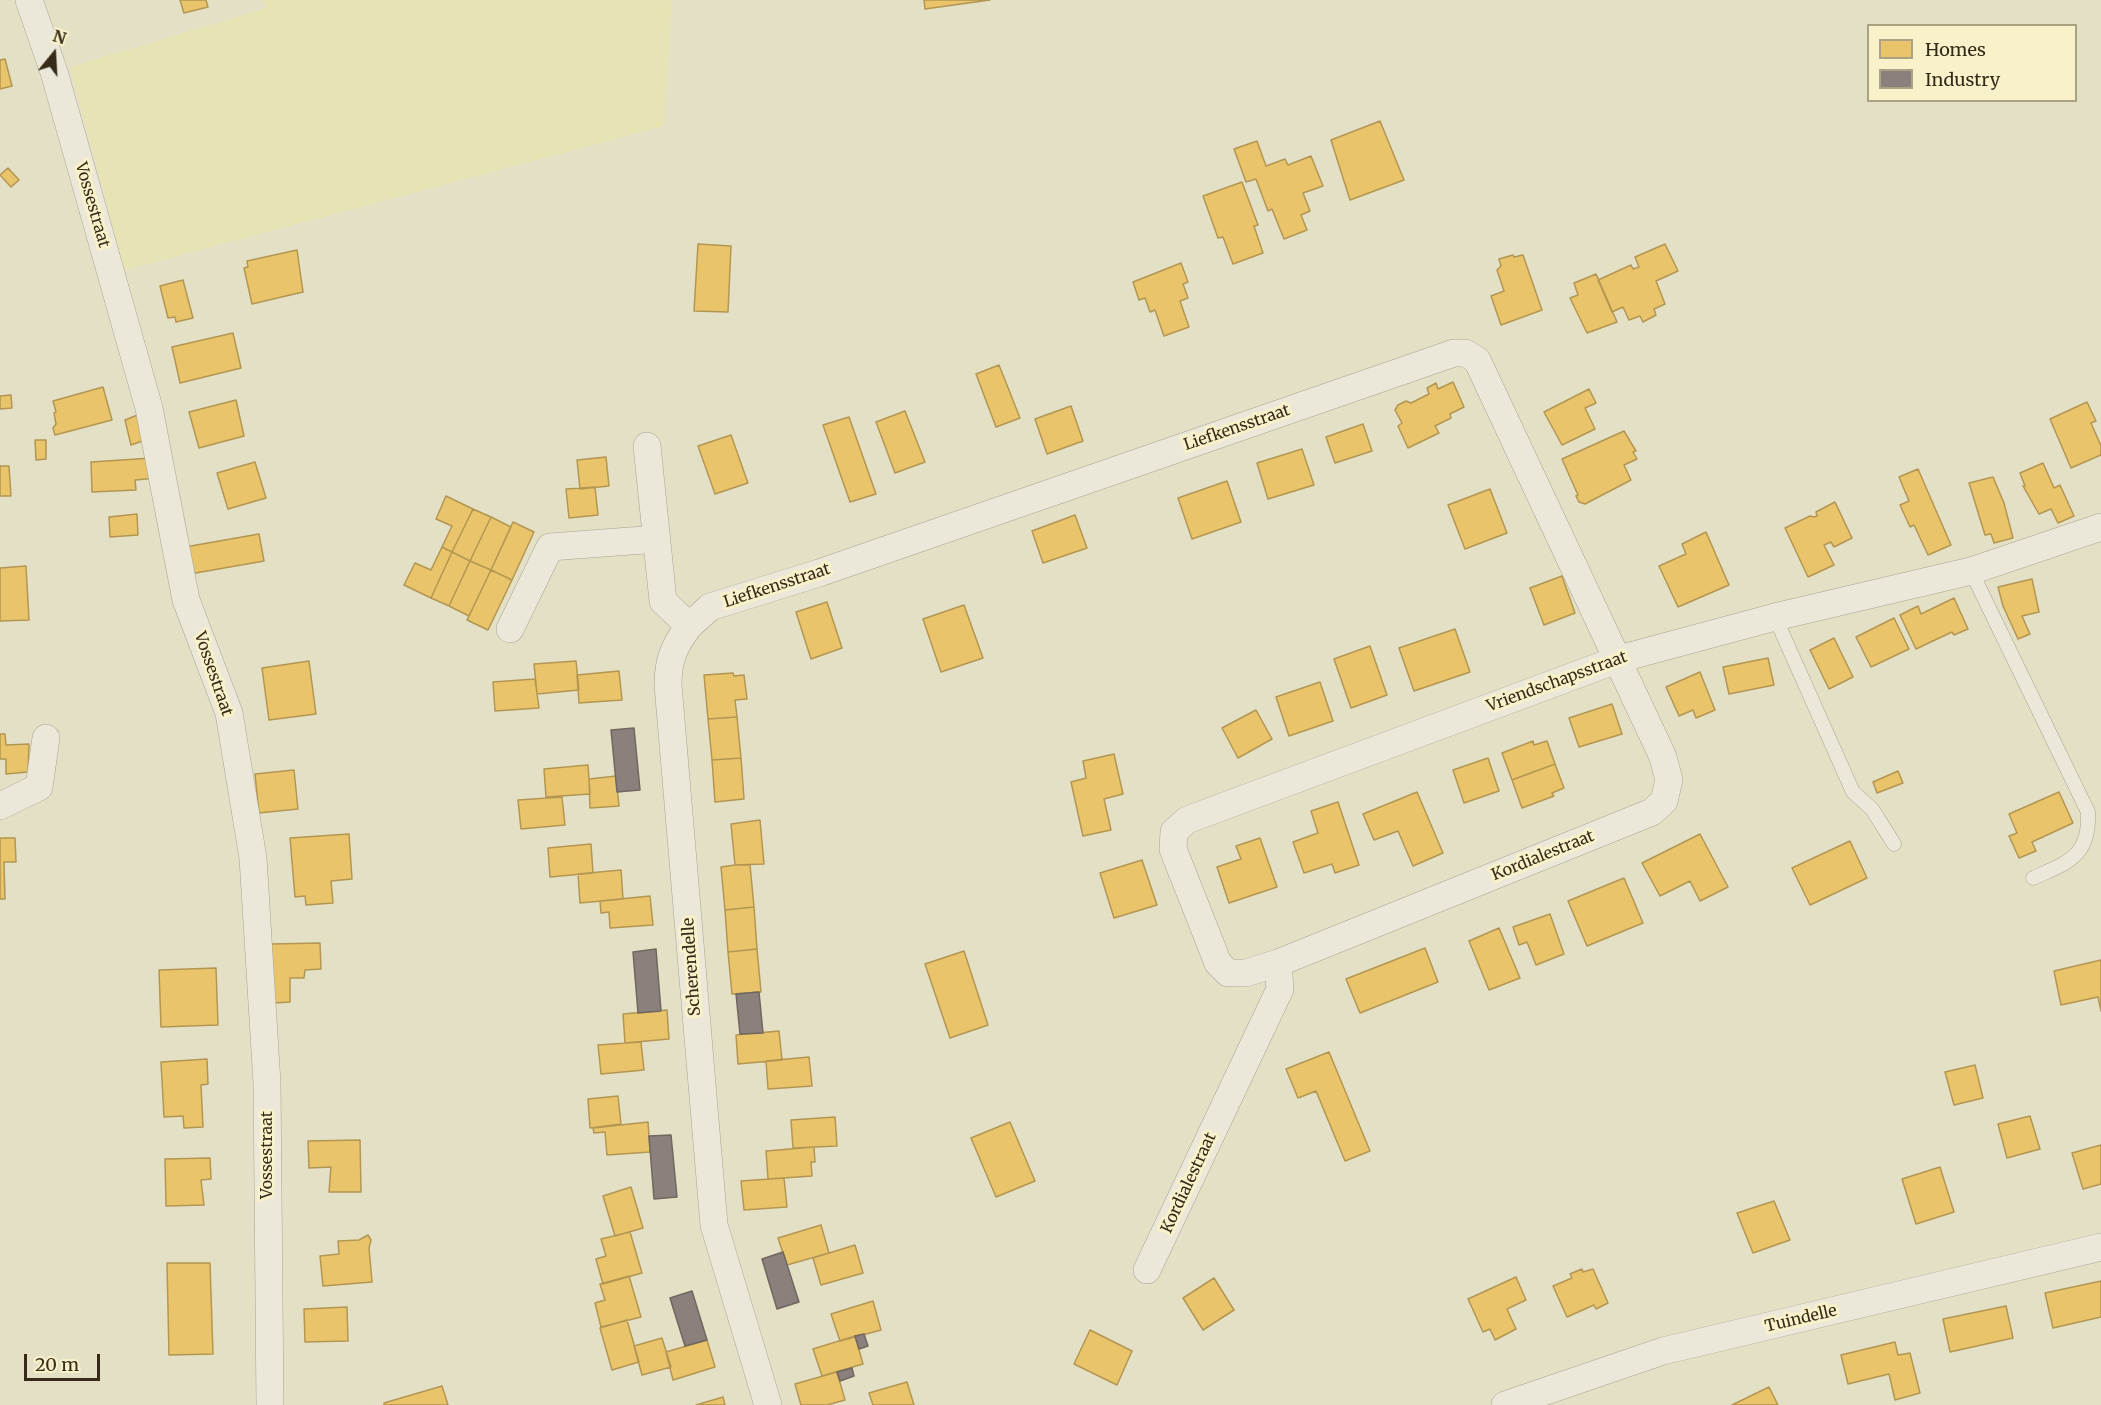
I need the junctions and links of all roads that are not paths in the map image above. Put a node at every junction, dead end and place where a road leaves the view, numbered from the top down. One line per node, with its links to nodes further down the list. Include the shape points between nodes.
1 (29, 0): 18 (street, Vossestraat, via 54,72 149,408 186,600 229,713 253,858 267,1083)
2 (647, 446): 4 (street)
3 (2101, 527): 5 (street, Vriendschapsstraat)
4 (657, 538): 7 (street, via 663,601); 8 (street, via 550,547)
5 (1971, 571): 6 (street, Vriendschapsstraat); 13 (lane, via 2088,812 2084,842 2072,860)
6 (1775, 617): 9 (street, Vriendschapsstraat); 12 (lane, via 1853,792 1872,809)
7 (689, 626): 9 (street, Liefkensstraat, via 710,607 819,573 1454,353 1465,353 1477,360); 19 (street, Scherendelle, via 668,663 668,685 714,1225)
8 (510, 629)
9 (1619, 659): 14 (street, Kordialestraat, via 1663,757 1669,780 1664,801 1652,812); 15 (street, Vriendschapsstraat, via 1187,820 1174,832 1173,849 1218,963)
10 (46, 738): 11 (street, via 39,788)
11 (0, 806)
12 (1894, 844)
13 (2033, 878)
14 (1278, 963): 15 (street, Kordialestraat); 17 (street, Kordialestraat, via 1280,989)
15 (1228, 973)
16 (2101, 1247): 20 (street, Tuindelle, via 1663,1351)
17 (1148, 1270)
18 (270, 1405)
19 (768, 1405)
20 (1505, 1405)

